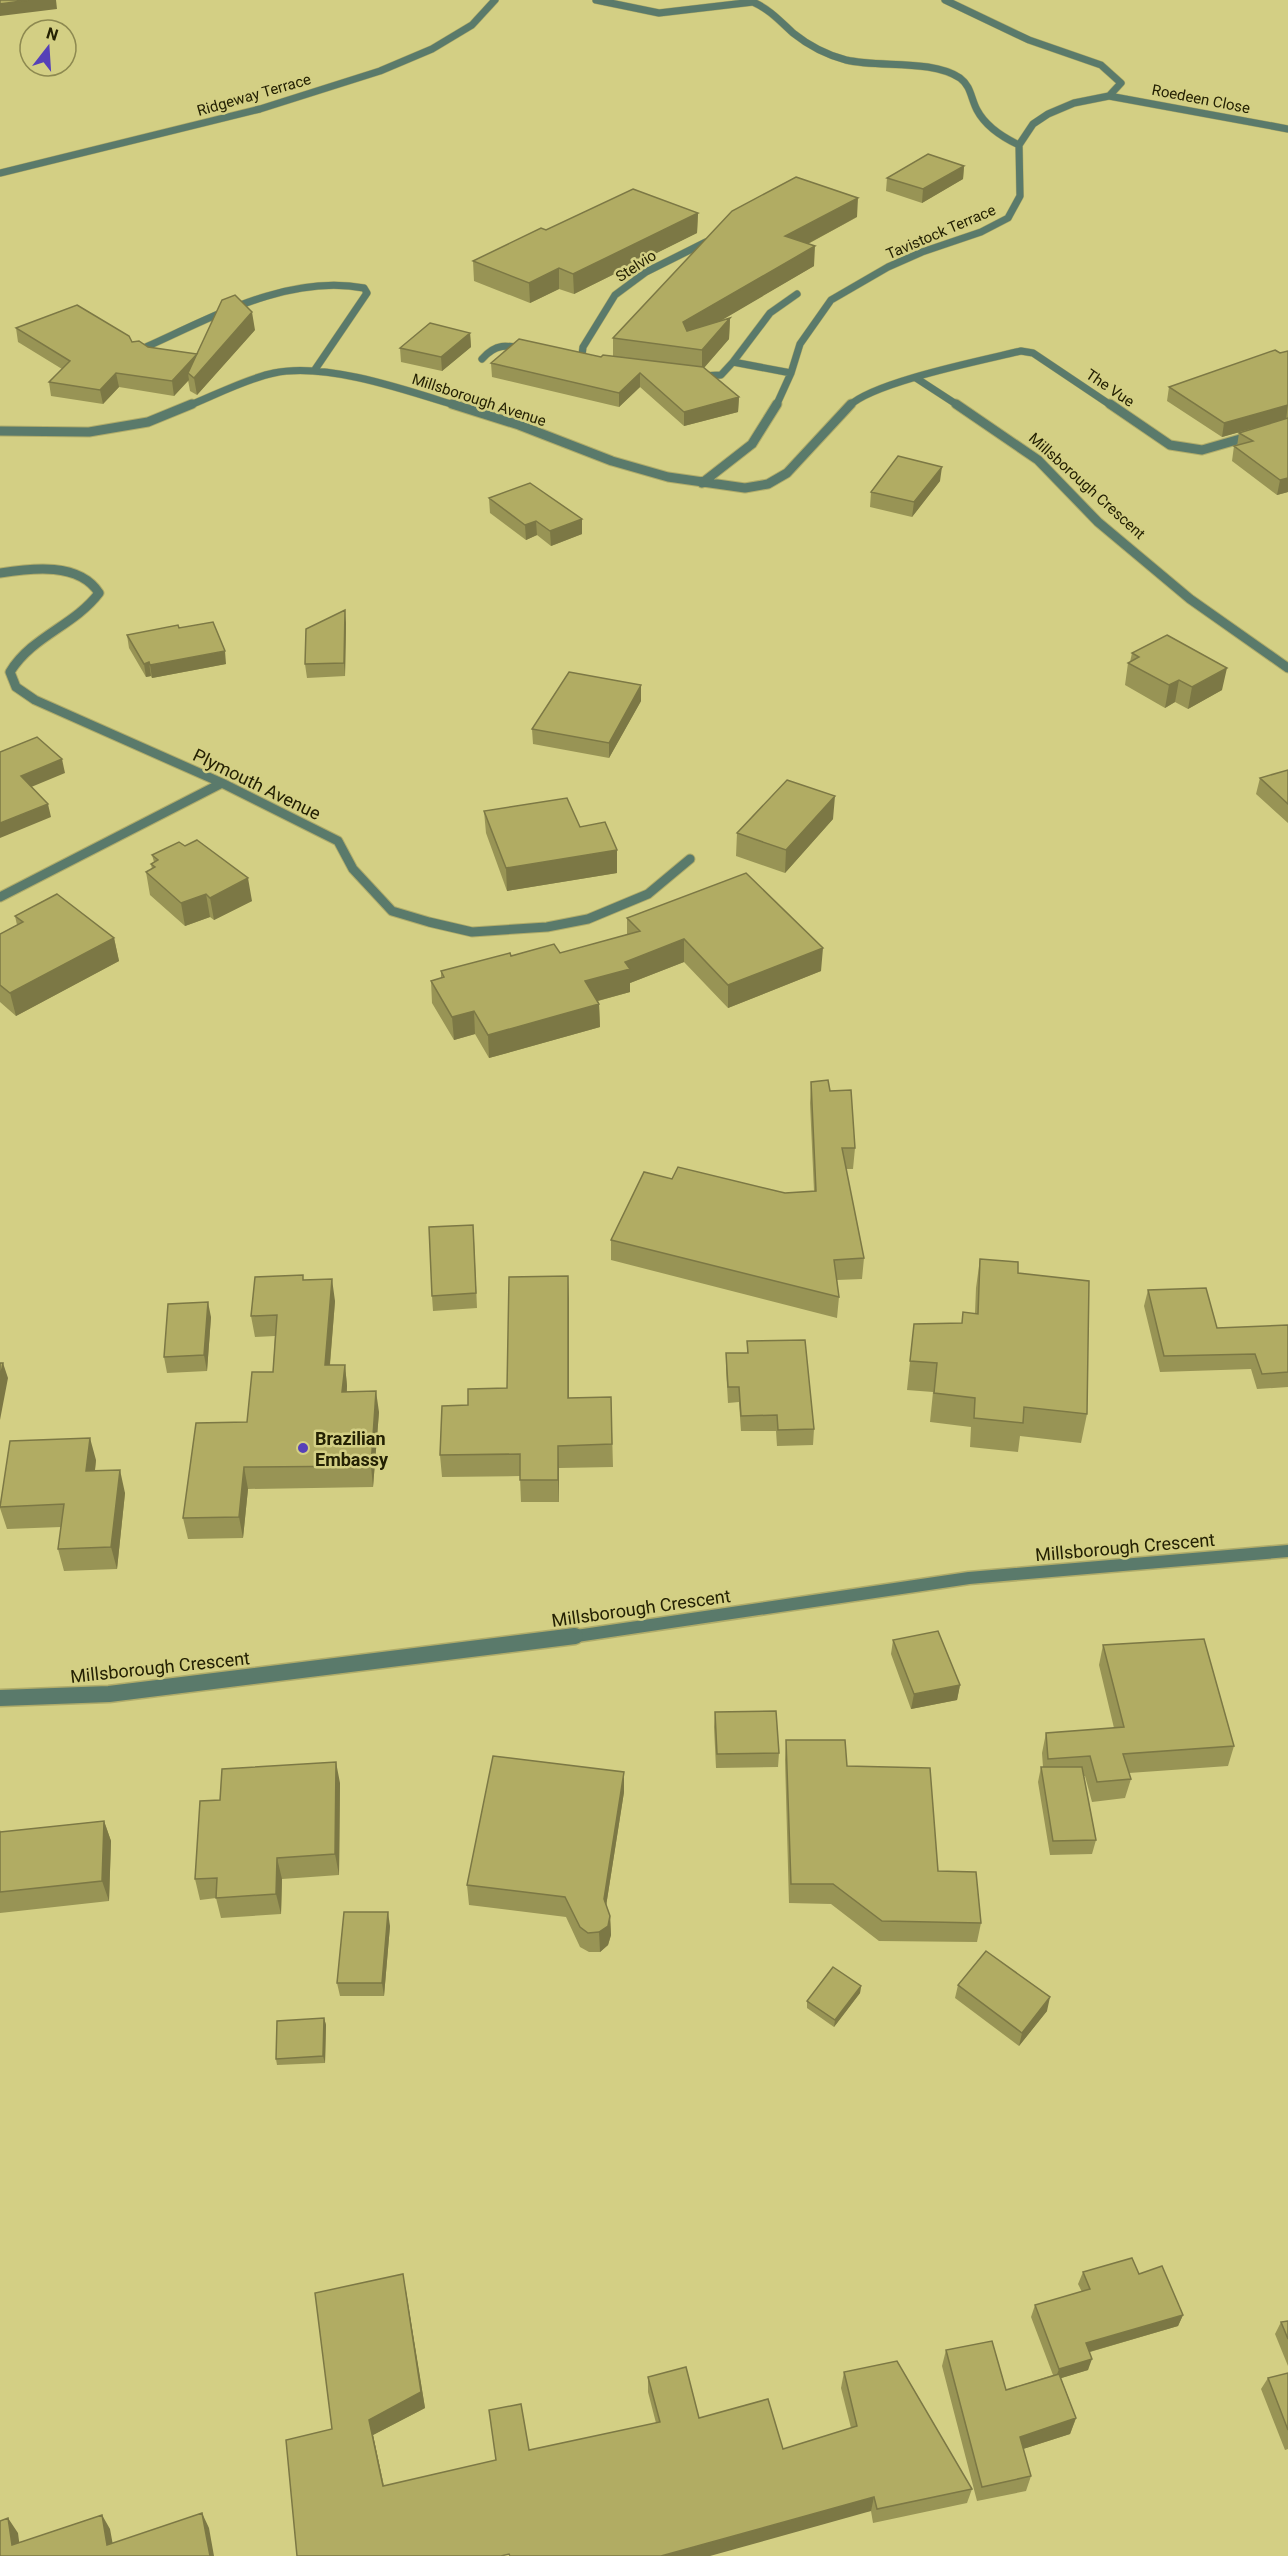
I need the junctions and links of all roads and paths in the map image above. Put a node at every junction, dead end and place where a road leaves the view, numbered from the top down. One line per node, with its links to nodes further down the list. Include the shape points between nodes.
1 (495, 0): 7 (street, Ridgeway Terrace, via 478,21 454,37 381,69 211,123)
2 (596, 0): 6 (street, via 667,13 728,2 752,2 800,38 834,56 956,76 970,86 979,114 995,133)
3 (945, 0): 4 (street, via 1029,40 1101,65 1121,82)
4 (1109, 96): 5 (street, Roedeen Close); 6 (street, via 1074,103 1048,114 1033,124)
5 (1288, 129)
6 (1019, 145): 18 (street, Tavistock Terrace, via 1020,196 1008,218 888,267 831,300 800,344)
7 (0, 173)
8 (706, 242): 14 (street, Stelvio, via 646,272 615,296 583,347)
9 (797, 294): 15 (street, via 770,313)
10 (532, 350): 13 (street, via 499,344)
11 (137, 351): 17 (street, via 267,296 342,283 364,288 367,293)
12 (575, 358): 14 (street)
13 (482, 359)
14 (586, 360): 16 (street)
15 (733, 362): 18 (street); 19 (street, via 721,375)
16 (606, 363)
17 (314, 371): 21 (street, Millsborough Avenue, via 272,373 148,422 89,432); 23 (street, Millsborough Avenue, via 415,393 519,425 612,461)
18 (791, 373): 23 (street, Tavistock Terrace, via 752,444)
19 (691, 375)
20 (916, 378): 22 (street, The Vue, via 1013,352 1033,353 1170,445 1202,450); 23 (street, Millsborough Avenue, via 852,403 787,473 768,484 745,488); 25 (street, Millsborough Crescent, via 1030,454 1098,522 1190,599)
21 (0, 430)
22 (1266, 431)
23 (702, 483)
24 (0, 573): 26 (street, Plymouth Avenue, via 62,571 83,576 96,584 99,593 80,615 16,658 10,672 16,687 45,704)
25 (1288, 668)
26 (222, 783): 27 (street, Plymouth Avenue, via 338,841 353,869 392,911 472,932 547,927 588,919 648,894); 28 (street)
27 (690, 859)
28 (0, 897)
29 (1288, 1551): 30 (street, Millsborough Crescent, via 969,1578 577,1636 121,1692)
30 (0, 1698)

